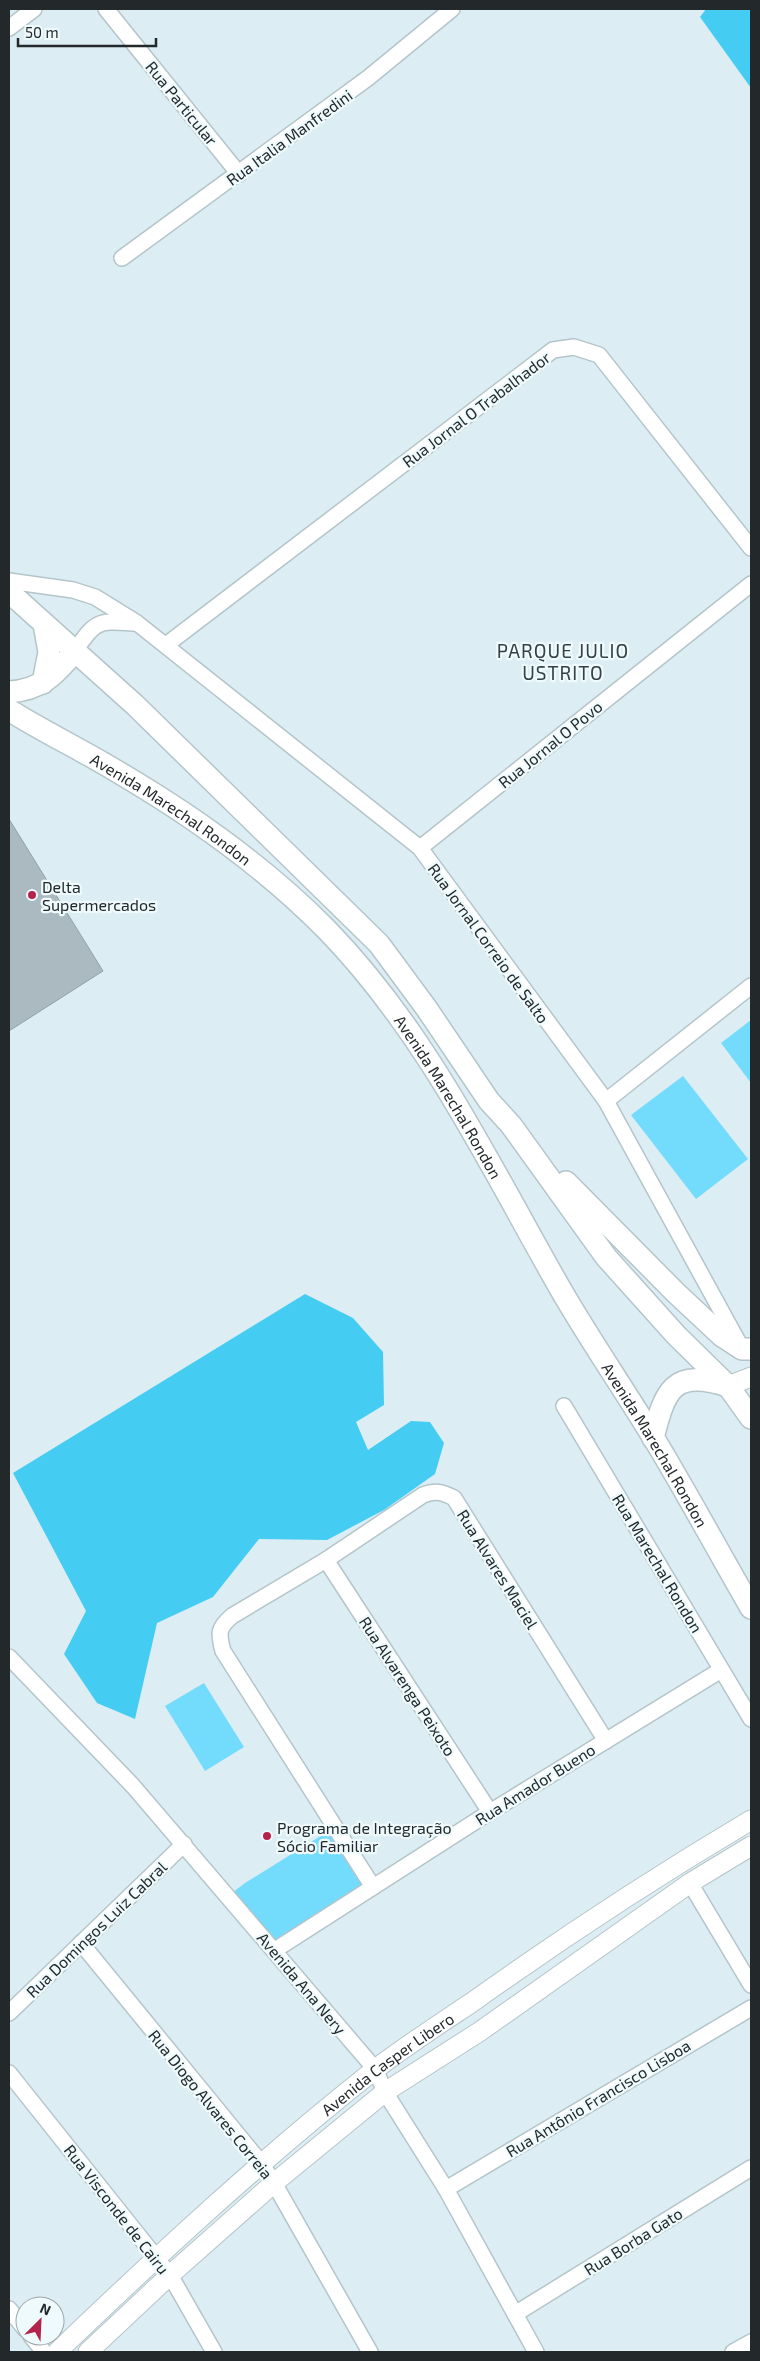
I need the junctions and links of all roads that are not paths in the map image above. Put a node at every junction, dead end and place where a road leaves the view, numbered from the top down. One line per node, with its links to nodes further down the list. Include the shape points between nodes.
1 (34, 9): 4 (street)
2 (106, 9): 5 (street, Rua Particular)
3 (452, 9): 5 (street, Rua Italia Manfredini, via 368,78)
4 (9, 28)
5 (238, 174): 6 (street, Rua Italia Manfredini)
6 (122, 258)
7 (751, 548): 13 (street, Rua Jornal O Trabalhador, via 599,355 574,347 553,350)
8 (9, 582): 11 (street, Rua Jornal Correio de Salto, via 73,590 95,597)
9 (751, 584): 18 (street, Rua Jornal O Povo)
10 (9, 592): 12 (main road, Avenida Marechal Rondon)
11 (137, 623): 13 (street, Rua Jornal Correio de Salto); 14 (street, via 103,621 90,630)
12 (44, 624): 14 (main road, Avenida Marechal Rondon); 15 (main road, via 48,652)
13 (166, 645): 18 (street, Rua Jornal Correio de Salto)
14 (75, 651): 15 (main road); 21 (main road, Avenida Marechal Rondon, via 135,704 379,944 489,1101)
15 (43, 683): 16 (main road, via 26,691)
16 (9, 692)
17 (9, 710): 27 (main road, Avenida Marechal Rondon, via 120,772 207,828 267,876 325,929 366,973 422,1049 484,1150 562,1291)
18 (420, 848): 20 (street, Rua Jornal Correio de Salto)
19 (751, 986): 20 (street)
20 (606, 1101): 22 (street, Rua Jornal Correio de Salto)
21 (511, 1125): 22 (main road, via 676,1294 722,1336); 24 (main road, Avenida Marechal Rondon, via 606,1257 676,1335)
22 (747, 1349)
23 (751, 1377): 24 (street)
24 (728, 1386): 26 (main road, Avenida Marechal Rondon); 27 (main road, via 698,1378 681,1382 669,1393 660,1409)
25 (564, 1406): 31 (street, Rua Marechal Rondon)
26 (751, 1418)
27 (654, 1438): 29 (main road, Avenida Marechal Rondon)
28 (326, 1560): 33 (street, Rua Alvares Maciel, via 423,1495 435,1491 454,1498); 34 (street, Rua Alvarenga Peixoto); 39 (street, Rua Alvares Maciel, via 232,1616 222,1624 219,1636 223,1650)
29 (751, 1608)
30 (9, 1657): 36 (street, Avenida Ana Nery)
31 (721, 1670): 32 (street, Rua Marechal Rondon); 33 (street, Rua Amador Bueno)
32 (751, 1720)
33 (606, 1741): 34 (street, Rua Amador Bueno)
34 (490, 1812): 39 (street, Rua Amador Bueno)
35 (751, 1820): 45 (street, Avenida Casper Libero, via 553,1945)
36 (184, 1844): 40 (street, Rua Domingos Luiz Cabral); 41 (street, Avenida Ana Nery)
37 (751, 1846): 38 (street, Avenida Casper Libero)
38 (690, 1883): 42 (street); 47 (street, Avenida Casper Libero, via 479,2032)
39 (373, 1887): 41 (street, Rua Amador Bueno)
40 (81, 1944): 44 (street, Rua Domingos Luiz Cabral); 48 (street, Rua Diogo Alvares Correia)
41 (275, 1950): 45 (street, Avenida Ana Nery)
42 (751, 1986)
43 (751, 2008): 51 (street, Rua Antônio Francisco Lisboa)
44 (9, 2013)
45 (375, 2070): 47 (street, Avenida Ana Nery); 48 (street, Avenida Casper Libero)
46 (9, 2073): 52 (street, Rua Visconde de Cairu)
47 (385, 2092): 50 (street, Avenida Casper Libero); 51 (street, Avenida Ana Nery)
48 (260, 2163): 50 (street, Rua Diogo Alvares Correia); 52 (street, Avenida Casper Libero)
49 (751, 2168): 54 (street, Rua Borba Gato)
50 (274, 2183): 53 (street, Avenida Casper Libero); 59 (street, Rua Diogo Alvares Correia)
51 (446, 2189): 54 (street, Avenida Ana Nery)
52 (156, 2256): 53 (street, Rua Visconde de Cairu); 56 (street, Avenida Casper Libero)
53 (170, 2275): 57 (street, Avenida Casper Libero); 58 (street, Rua Visconde de Cairu)
54 (515, 2314): 60 (street, Avenida Ana Nery)
55 (751, 2342): 61 (street)
56 (57, 2352)
57 (88, 2352)
58 (214, 2352)
59 (370, 2352)
60 (536, 2352)
61 (733, 2352)

